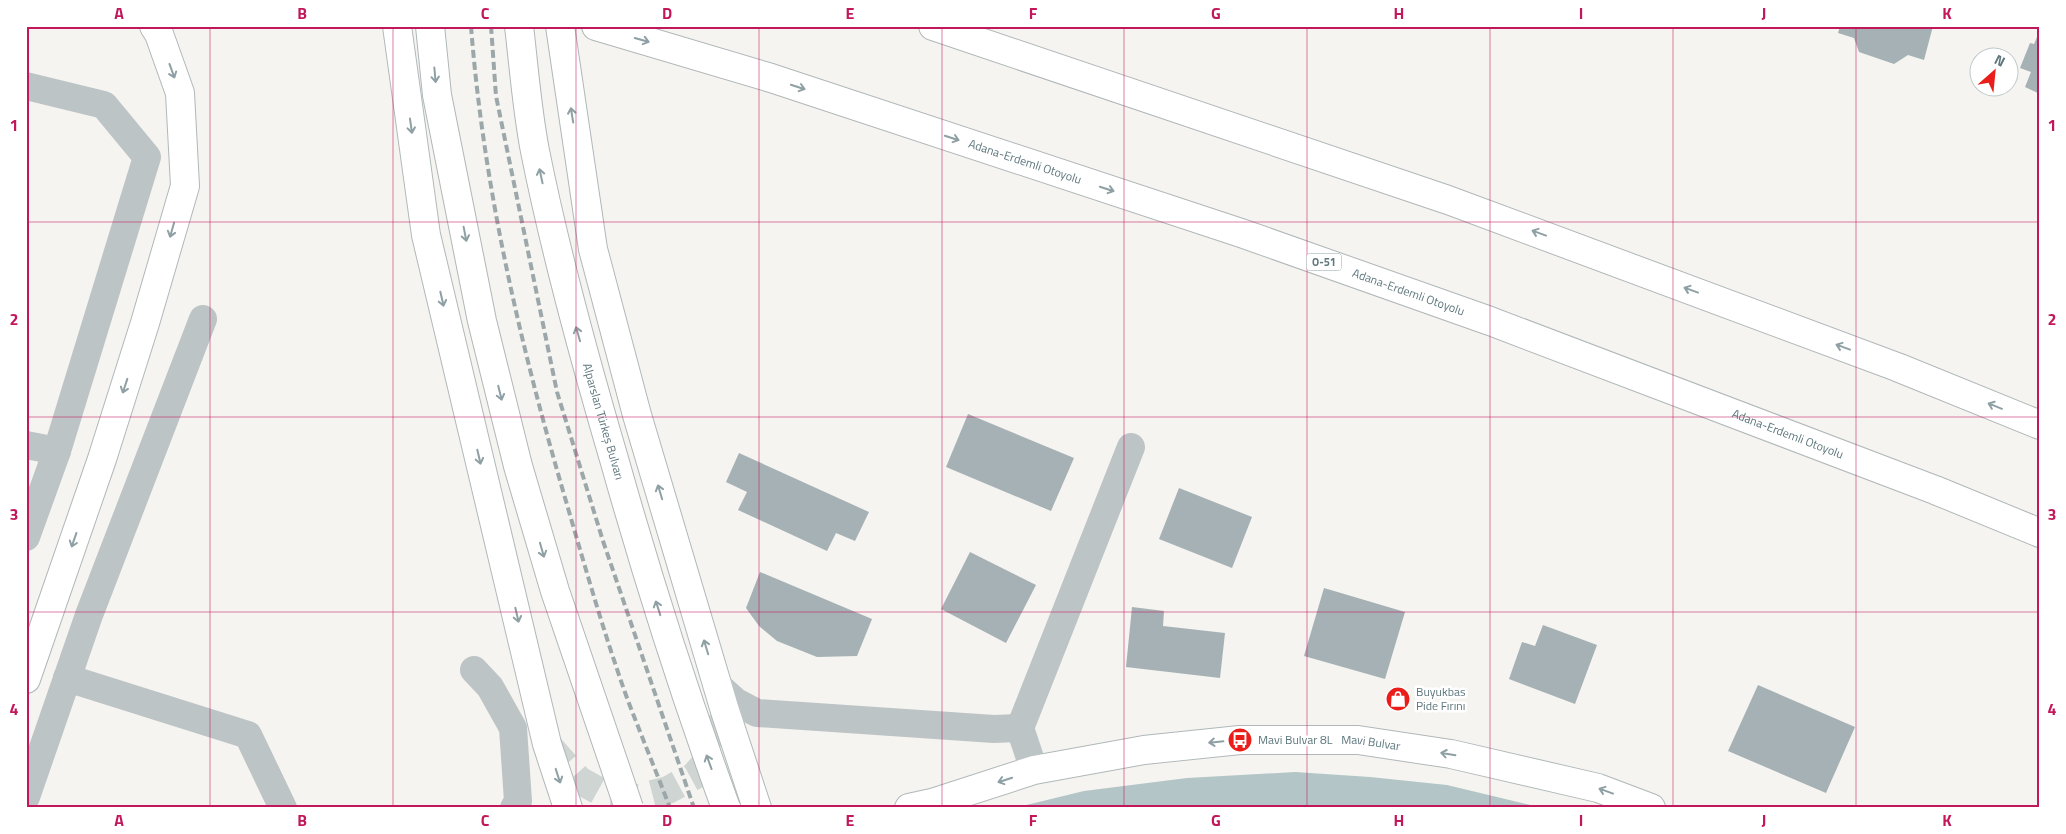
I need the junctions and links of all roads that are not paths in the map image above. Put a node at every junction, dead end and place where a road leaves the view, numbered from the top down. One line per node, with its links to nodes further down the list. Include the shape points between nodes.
1 (154, 26): 18 (main road, one-way to 18, via 180,93 185,186 102,459)
2 (397, 26): 26 (main road, one-way to 26, via 426,235 548,744)
3 (430, 26): 27 (main road, one-way to 27, bridge, via 437,95 482,321 518,466 555,591)
4 (519, 26): 28 (main road, Alparslan Türkeş Bulvarı, one-way to 4, bridge, via 698,732 639,546 560,268 535,149)
5 (560, 26): 19 (main road, one-way to 5, via 637,415 593,249)
6 (596, 26): 14 (main road, Adana-Erdemli Otoyolu / O-51, one-way to 14, via 771,78 1241,233 1472,314)
7 (933, 26): 10 (main road, one-way to 7, via 1897,367 1448,200)
8 (26, 86): 13 (street, via 104,105 147,157)
9 (203, 319): 17 (street, via 89,615)
10 (2040, 424)
11 (26, 445): 13 (street)
12 (1131, 447): 20 (street)
13 (57, 451): 15 (street)
14 (2040, 533)
15 (26, 537)
16 (474, 670): 25 (street, via 490,687 513,728 518,801)
17 (68, 678): 22 (street); 24 (street, via 248,735)
18 (26, 679)
19 (717, 685): 20 (street, via 736,702 757,712 994,729); 29 (main road)
20 (1020, 728): 21 (street)
21 (1034, 770): 23 (main road, Mavi Bulvar, one-way to 23); 30 (main road, Mavi Bulvar, one-way to 21, via 1598,788 1451,754 1358,740 1240,740 1144,750)
22 (26, 798)
23 (922, 806)
24 (283, 808)
25 (514, 808)
26 (568, 808)
27 (629, 808)
28 (726, 808)
29 (757, 808)
30 (1652, 808)

